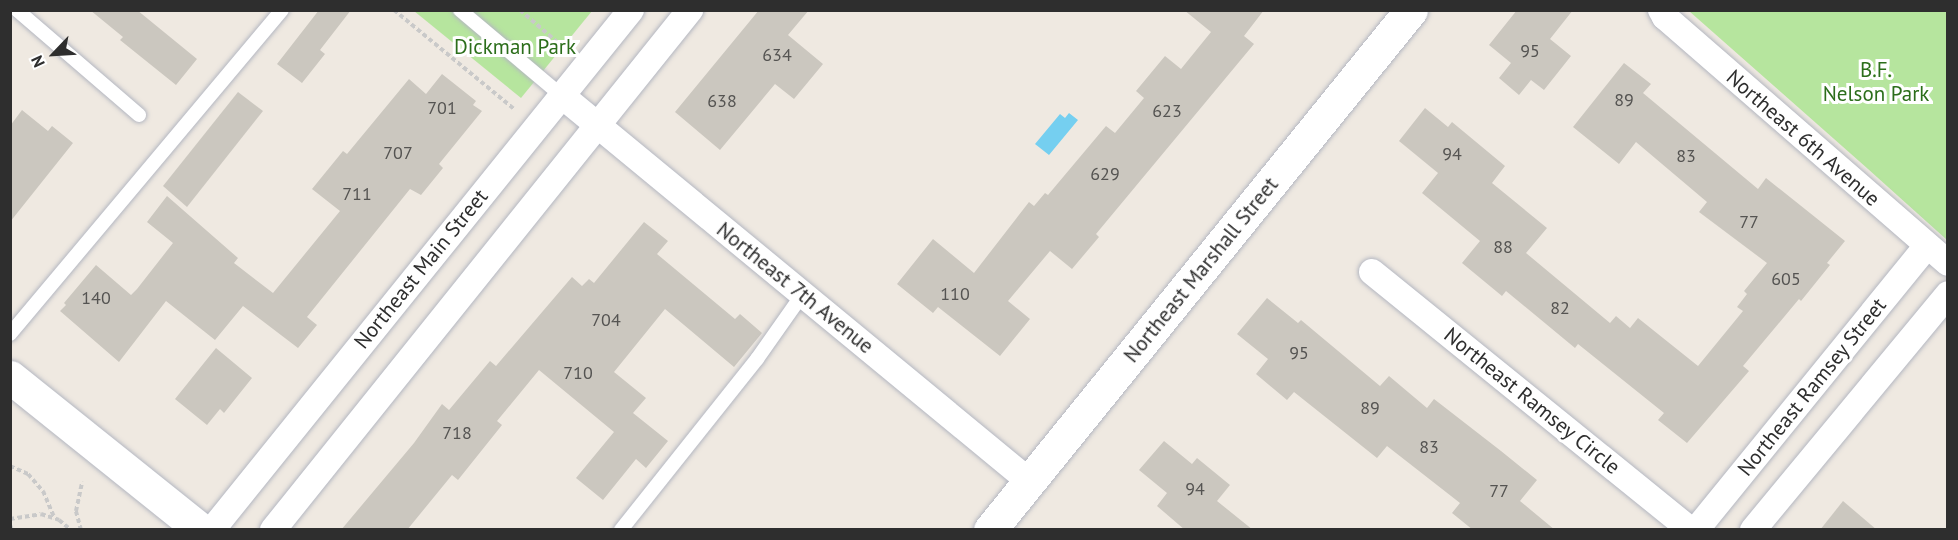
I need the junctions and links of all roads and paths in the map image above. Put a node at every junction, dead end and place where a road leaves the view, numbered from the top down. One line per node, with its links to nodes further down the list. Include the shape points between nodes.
1 (17, 10): 13 (lane)
2 (282, 10): 20 (lane)
3 (394, 10): 12 (path)
4 (460, 10): 11 (lane)
5 (520, 10): 10 (path)
6 (631, 10): 11 (street, Northeast Main Street)
7 (690, 10): 14 (street)
8 (1411, 10): 23 (street, Northeast Marshall Street)
9 (1661, 10): 15 (street, Northeast 6th Avenue)
10 (569, 53)
11 (561, 95): 14 (street, Northeast 7th Avenue); 30 (street, Northeast Main Street)
12 (519, 114)
13 (139, 115)
14 (597, 127): 19 (street, Northeast 7th Avenue); 31 (street)
15 (1927, 246): 16 (street, Northeast 6th Avenue); 35 (street, Northeast Ramsey Street)
16 (1947, 263)
17 (1372, 272): 34 (street, Northeast Ramsey Circle)
18 (1947, 294): 36 (street)
19 (802, 295): 23 (street, Northeast 7th Avenue); 32 (lane, via 757,359)
20 (10, 334)
21 (10, 377): 29 (street)
22 (10, 466): 26 (path, via 28,474 43,491)
23 (1029, 481): 33 (street, Northeast Marshall Street)
24 (82, 483): 28 (path, via 76,511)
25 (10, 519): 26 (path, via 40,514)
26 (55, 519): 27 (path)
27 (71, 530)
28 (81, 530)
29 (201, 530)
30 (212, 530)
31 (273, 530)
32 (621, 530)
33 (990, 530)
34 (1691, 530)
35 (1696, 530)
36 (1753, 530)

